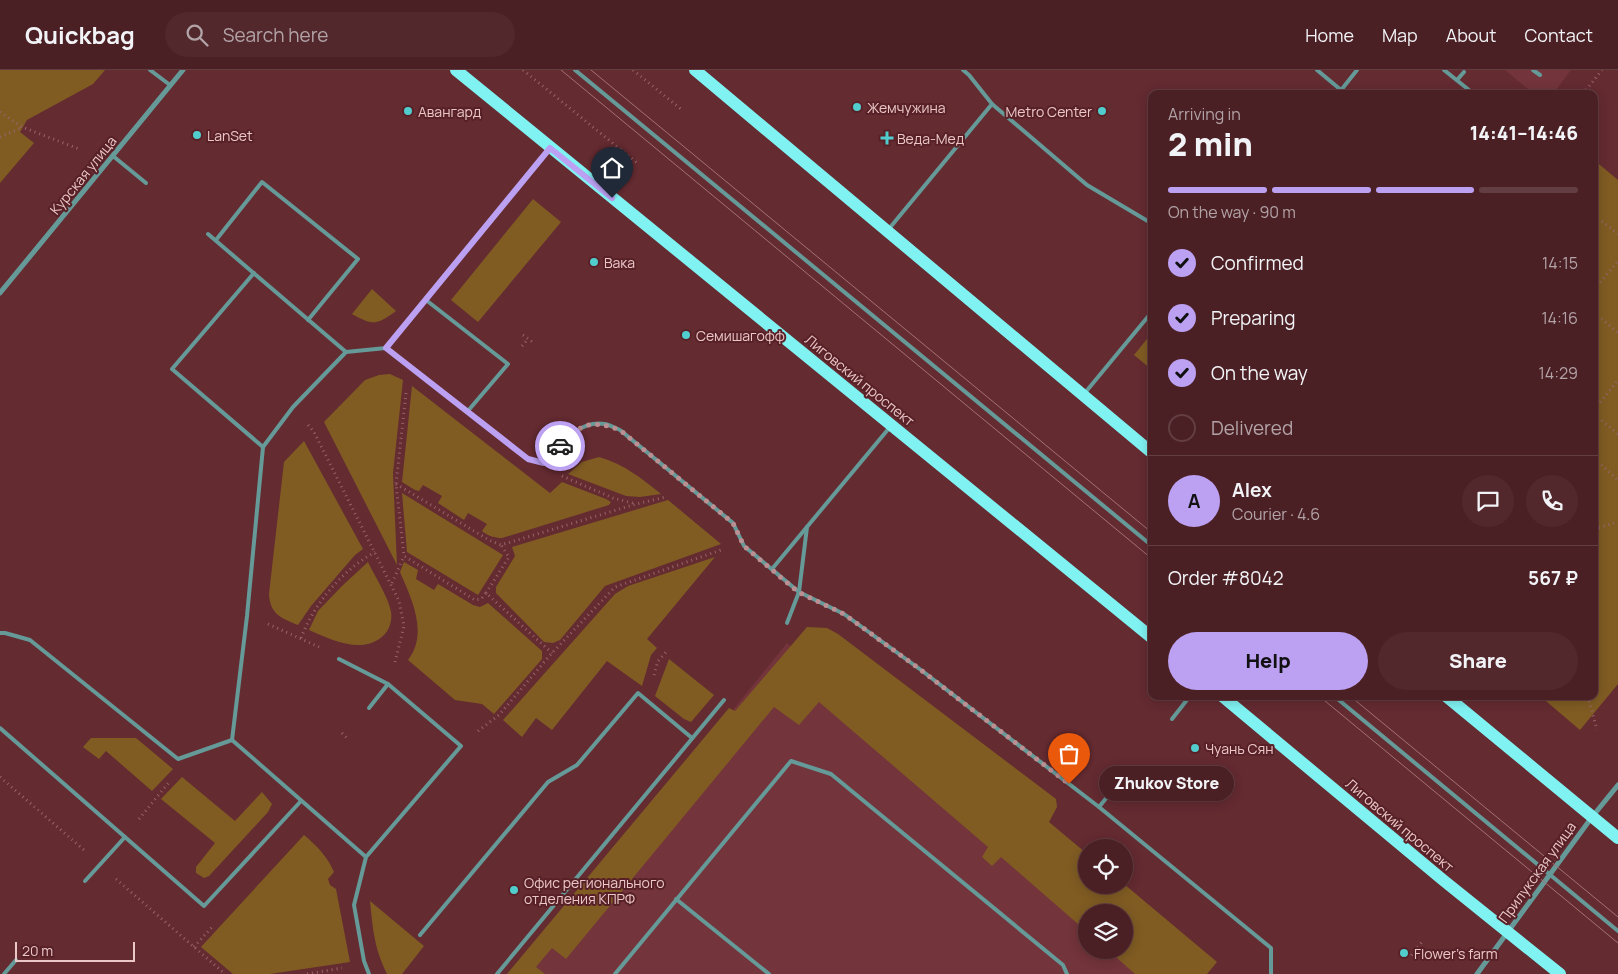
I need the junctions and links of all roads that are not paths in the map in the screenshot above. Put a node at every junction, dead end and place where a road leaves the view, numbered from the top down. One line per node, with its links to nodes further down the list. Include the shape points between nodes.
1 (150, 70): 14 (lane)
2 (183, 70): 14 (street, Курская улица)
3 (456, 70): 19 (main road, Лиговский проспект)
4 (575, 70): 39 (lane)
5 (695, 70): 23 (main road)
6 (963, 70): 18 (lane)
7 (1317, 70): 15 (lane)
8 (1358, 70): 16 (lane)
9 (1444, 70): 13 (lane)
10 (1533, 70): 12 (lane)
11 (1464, 72): 13 (lane)
12 (1540, 75)
13 (1457, 80): 17 (lane)
14 (170, 86): 20 (street, Курская улица)
15 (1337, 90)
16 (1341, 90)
17 (1469, 90)
18 (992, 104): 22 (lane, via 1087,185); 23 (lane)
19 (550, 148): 28 (lane); 35 (main road, Лиговский проспект)
20 (113, 156): 21 (lane); 27 (street, Курская улица)
21 (146, 183)
22 (1148, 221)
23 (886, 232): 33 (main road)
24 (208, 234): 25 (lane)
25 (216, 240): 26 (lane); 30 (lane, via 262,182 358,259)
26 (254, 273): 30 (lane); 36 (lane, via 172,369)
27 (0, 293)
28 (426, 300): 31 (lane); 34 (lane, via 508,364)
29 (1148, 317): 33 (lane)
30 (308, 320): 32 (lane)
31 (386, 348): 32 (lane); 34 (lane)
32 (346, 352): 36 (lane, via 293,407)
33 (1083, 396): 37 (main road)
34 (467, 412): 40 (lane, via 528,459 544,463 574,431 591,424 605,424 620,430 733,523 744,546)
35 (891, 424): 38 (lane); 44 (main road, Лиговский проспект)
36 (263, 448): 56 (lane)
37 (1148, 450)
38 (806, 527): 40 (lane); 41 (lane)
39 (1148, 543)
40 (772, 570): 41 (lane)
41 (798, 592): 42 (lane); 60 (lane, via 844,614)
42 (787, 623)
43 (0, 633): 56 (lane, via 30,640 178,759)
44 (1148, 636)
45 (339, 659): 46 (lane)
46 (388, 684): 52 (lane); 64 (lane, via 461,746)
47 (724, 700): 55 (lane)
48 (1187, 700): 53 (lane)
49 (1227, 700): 69 (main road, Лиговский проспект)
50 (1339, 700): 65 (lane)
51 (1451, 700): 61 (main road)
52 (369, 708)
53 (1172, 719)
54 (0, 728): 62 (lane)
55 (692, 738): 70 (lane, via 638,693 577,764 548,782); 74 (lane)
56 (232, 740): 59 (lane)
57 (1618, 785): 61 (street, Прилукская улица)
58 (1112, 791): 60 (lane)
59 (301, 801): 62 (lane, via 204,906); 64 (lane)
60 (1099, 807): 78 (lane, via 1270,948)
61 (1592, 817): 63 (main road); 65 (street, Прилукская улица)
62 (125, 837): 66 (lane)
63 (1618, 838)
64 (366, 857): 73 (lane, via 354,905)
65 (1550, 874): 68 (lane); 69 (street, Прилукская улица)
66 (85, 882)
67 (676, 899): 75 (lane); 76 (lane); 77 (lane, via 791,761 831,774 1063,965)
68 (1618, 930)
69 (1507, 932): 79 (street, Прилукская улица); 80 (main road, Лиговский проспект)
70 (420, 935)
71 (16, 960): 72 (lane)
72 (4, 974)
73 (369, 974)
74 (497, 974)
75 (615, 974)
76 (769, 974)
77 (1067, 974)
78 (1271, 974)
79 (1477, 974)
80 (1560, 974)

